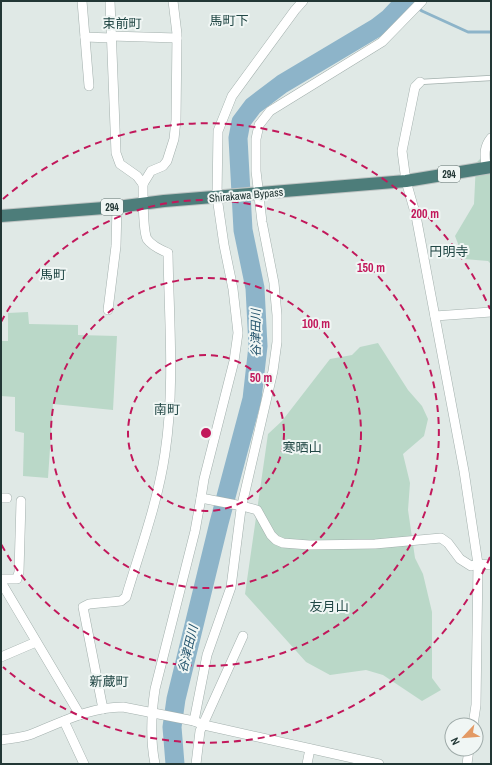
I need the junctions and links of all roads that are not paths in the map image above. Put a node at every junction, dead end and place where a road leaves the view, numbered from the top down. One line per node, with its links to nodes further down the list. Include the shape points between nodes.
1 (82, 1): 6 (street)
2 (110, 1): 7 (street)
3 (173, 1): 8 (street)
4 (303, 1): 17 (street, via 232,96 218,131)
5 (422, 1): 16 (street, via 382,42 270,111 259,125 256,139)
6 (85, 37): 7 (street); 11 (street)
7 (111, 37): 8 (street); 15 (street, via 116,152 120,164 137,176)
8 (177, 38): 15 (street, via 174,139 167,161 163,166 151,171)
9 (491, 78): 10 (lane)
10 (420, 82): 14 (street, via 415,88 402,150)
11 (90, 86)
12 (491, 138): 13 (street, via 484,152)
13 (489, 167): 14 (highway, Shirakawa Bypass / 294)
14 (406, 180): 16 (highway, Shirakawa Bypass / 294); 23 (street, via 416,216)
15 (143, 184): 18 (street)
16 (257, 194): 17 (highway, Shirakawa Bypass / 294); 26 (street, via 274,283 277,342 273,371)
17 (220, 197): 18 (highway, Shirakawa Bypass / 294); 24 (street, via 224,245 238,333 234,361 204,479)
18 (143, 204): 19 (highway, Shirakawa Bypass / 294); 33 (street, via 146,238 168,254 170,392 162,468 154,504 125,599 83,607)
19 (117, 207): 20 (highway, Shirakawa Bypass / 294); 21 (street, via 116,246)
20 (1, 216)
21 (108, 310)
22 (491, 312): 23 (street)
23 (435, 316): 27 (street, via 464,471)
24 (202, 498): 26 (street); 34 (street, via 155,689)
25 (21, 501): 29 (street, via 18,579)
26 (238, 505): 27 (street, via 257,510 271,535 283,543 375,544 441,538 471,566); 38 (street, via 231,587 207,655)
27 (478, 564): 28 (street); 36 (street)
28 (491, 565)
29 (1, 581): 31 (street)
30 (244, 636): 39 (street)
31 (36, 642): 32 (street); 35 (street)
32 (1, 657)
33 (103, 709): 34 (street, via 123,707); 35 (street)
34 (154, 713): 38 (street); 43 (street, via 151,744)
35 (80, 715): 37 (street)
36 (474, 717)
37 (64, 721): 40 (street, via 30,735); 42 (street)
38 (192, 721): 39 (street)
39 (204, 724): 41 (street); 44 (street, via 200,731)
40 (1, 740)
41 (310, 749): 45 (street); 46 (street)
42 (84, 764)
43 (155, 764)
44 (196, 764)
45 (307, 764)
46 (380, 764)

